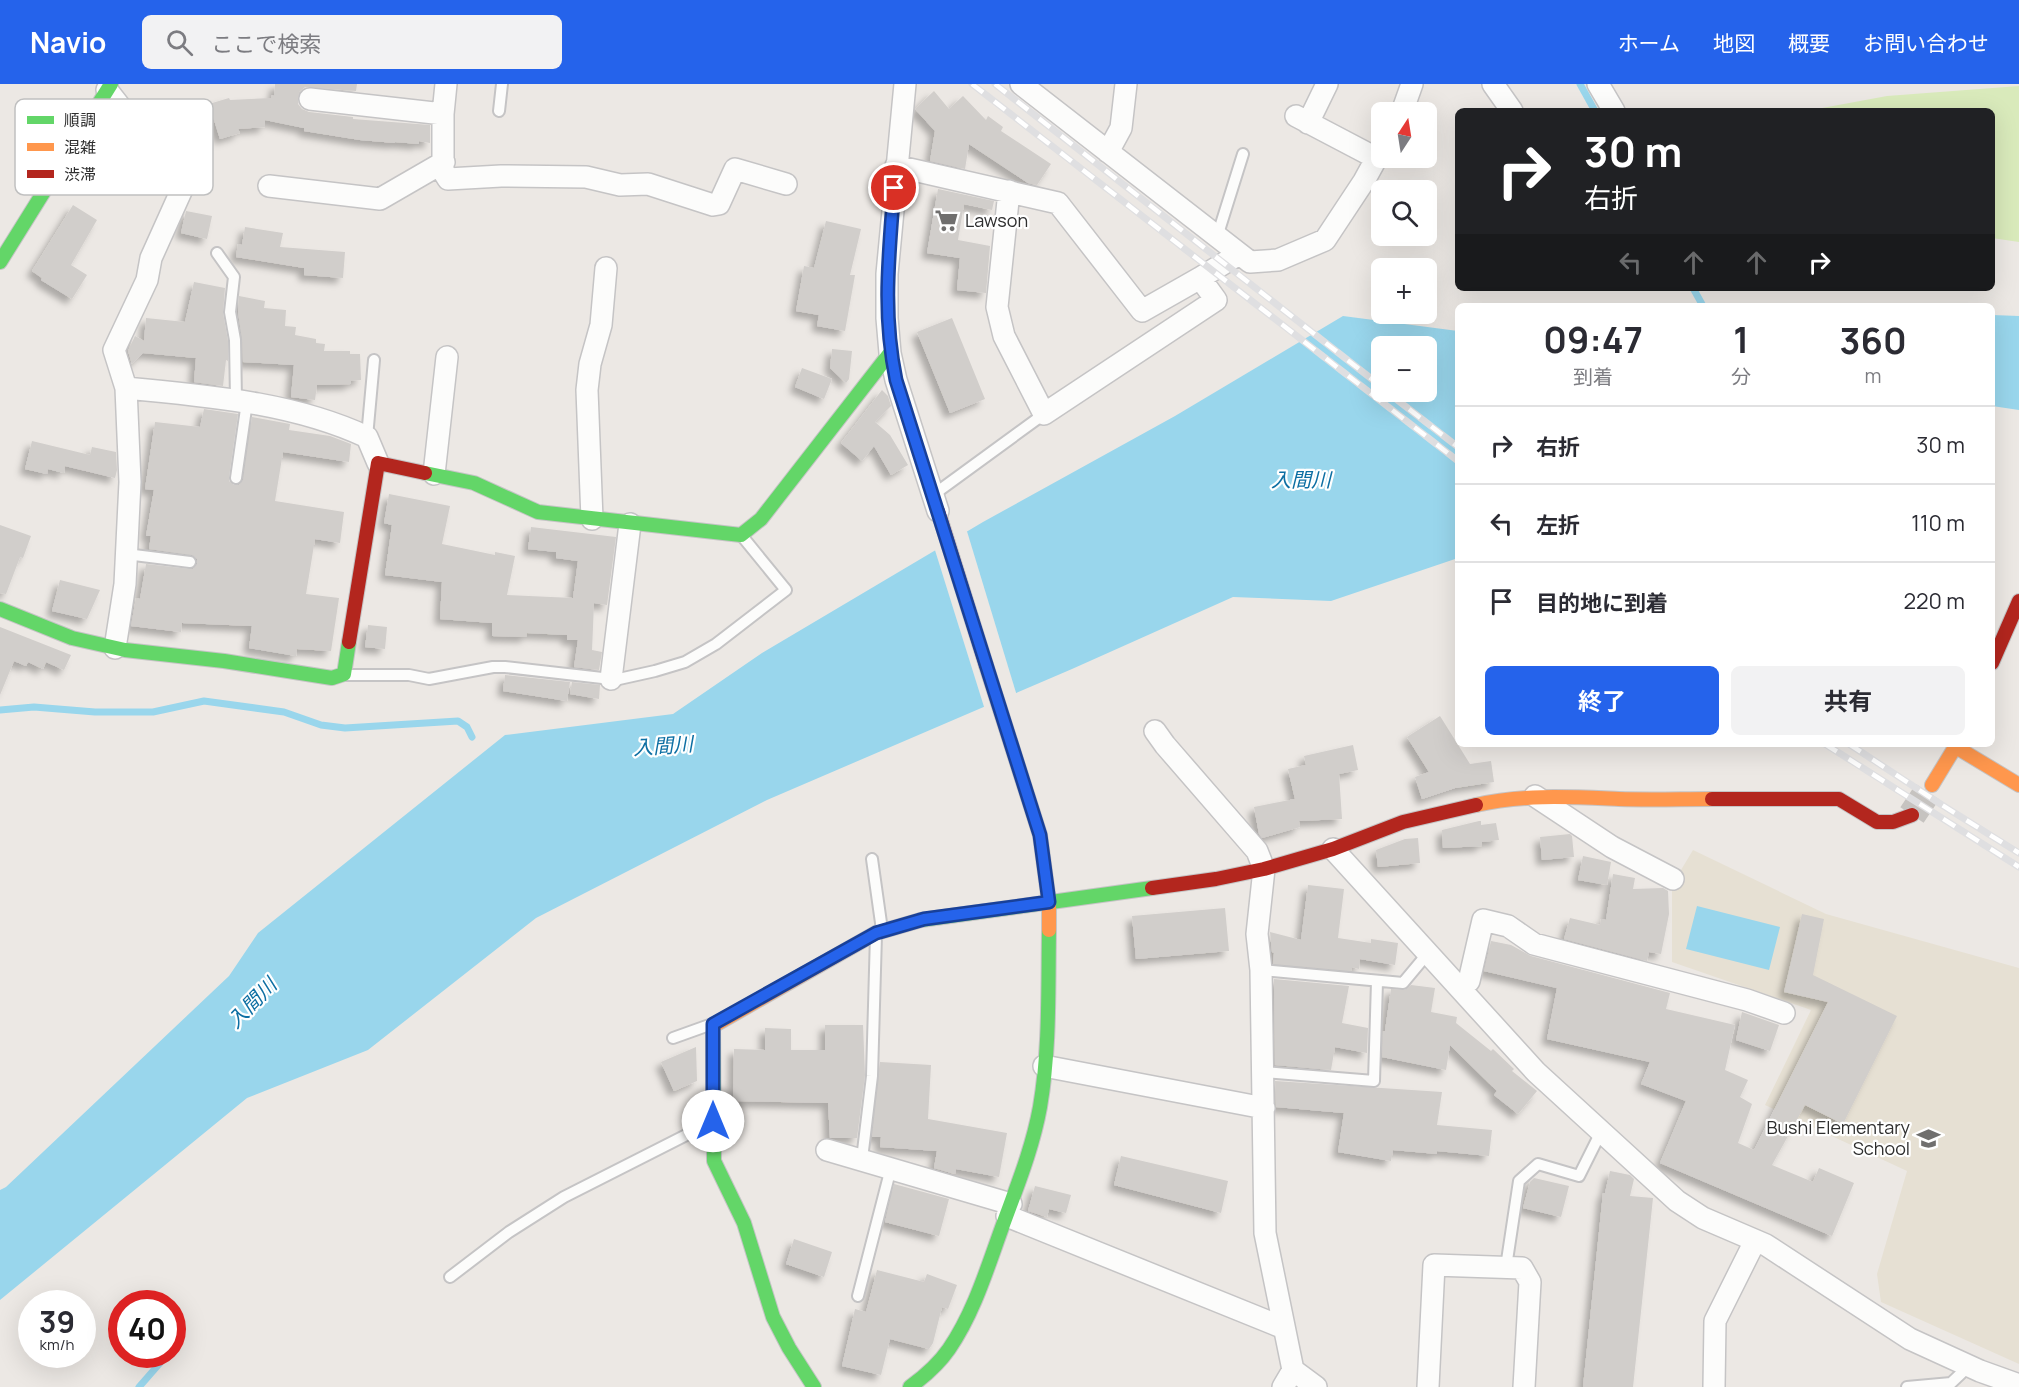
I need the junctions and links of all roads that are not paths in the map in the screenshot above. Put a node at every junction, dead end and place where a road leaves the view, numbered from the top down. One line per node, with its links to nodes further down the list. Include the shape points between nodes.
1 (446, 84): 15 (street)
2 (502, 84): 14 (lane)
3 (905, 84): 20 (street)
4 (1020, 84): 17 (street)
5 (1126, 84): 17 (street, via 1121,128)
6 (1327, 84): 16 (street, via 1302,120)
7 (1412, 84): 11 (street)
8 (1493, 84): 12 (street)
9 (1598, 84): 13 (street)
10 (310, 99): 15 (street)
11 (1406, 102)
12 (1510, 108)
13 (1612, 108)
14 (499, 111)
15 (443, 114): 19 (street)
16 (1371, 150)
17 (1108, 152): 27 (street)
18 (1243, 154): 27 (lane)
19 (444, 162): 22 (street, via 443,171 448,179 586,177 620,185 648,184 713,205 719,204 735,169); 23 (street, via 380,200)
20 (896, 166): 24 (street); 33 (street, via 887,274)
21 (1371, 168): 29 (street, via 1325,240 1278,260 1250,262)
22 (786, 184)
23 (269, 186)
24 (1009, 191): 32 (street, via 1058,203 1142,311); 38 (street, via 997,307 1005,336)
25 (42, 195): 30 (street)
26 (179, 195): 36 (street, via 151,258 147,280 114,350)
27 (1217, 237): 29 (street)
28 (217, 253): 37 (lane, via 234,277 230,312)
29 (1239, 254): 32 (street)
30 (0, 262)
31 (606, 268): 44 (street, via 601,325 587,390)
32 (1200, 279): 38 (street, via 1216,300)
33 (891, 352): 43 (street, via 896,380); 46 (street, via 761,519)
34 (447, 357): 41 (street)
35 (374, 360): 39 (lane)
36 (126, 388): 37 (street); 47 (street, via 130,482)
37 (241, 401): 39 (street, via 330,421); 42 (lane)
38 (1044, 414): 43 (lane)
39 (367, 437): 40 (street)
40 (378, 463): 41 (street); 53 (street)
41 (434, 474): 44 (street, via 474,483 538,512)
42 (236, 478)
43 (935, 503): 66 (street, via 1040,835)
44 (592, 519): 45 (street)
45 (630, 524): 46 (street); 54 (street)
46 (741, 535): 54 (lane, via 786,590 716,644 685,662)
47 (126, 554): 48 (lane); 51 (street)
48 (190, 562)
49 (2019, 601): 52 (street)
50 (0, 609): 51 (street, via 72,638)
51 (115, 648): 53 (street, via 332,678)
52 (1995, 656)
53 (344, 675): 54 (lane, via 410,675 429,679 505,667)
54 (611, 679)
55 (1155, 731): 64 (street, via 1257,851)
56 (1956, 747): 58 (street)
57 (1959, 747): 59 (street)
58 (1932, 785)
59 (2019, 785)
60 (1534, 796): 61 (street, via 1839,799 1886,824); 62 (street, via 1502,799 1403,822); 65 (street, via 1612,847)
61 (1912, 815)
62 (1333, 849): 64 (street); 68 (street)
63 (872, 859): 67 (lane)
64 (1264, 869): 66 (street); 69 (street, via 1257,934)
65 (1674, 879)
66 (1049, 902): 67 (street, via 924,919); 75 (street)
67 (879, 932): 73 (street); 81 (lane, via 872,1076)
68 (1428, 953): 70 (lane, via 1403,983); 71 (street)
69 (1261, 970): 70 (lane); 76 (street)
70 (1377, 982): 76 (lane, via 1374,1081)
71 (1459, 987): 72 (street, via 1469,981 1483,920 1508,926 1534,944); 79 (street, via 1536,1072)
72 (1784, 1013)
73 (713, 1024): 74 (lane); 78 (street)
74 (673, 1038)
75 (1044, 1066): 77 (street); 83 (street, via 1029,1154)
76 (1263, 1072): 77 (street)
77 (1264, 1108): 88 (street, via 1265,1233)
78 (713, 1121): 86 (lane, via 564,1197); 92 (street, via 714,1161 721,1181 742,1220 770,1308)
79 (1601, 1132): 84 (street, via 1677,1201 1703,1218); 85 (lane, via 1579,1176 1538,1164 1519,1181)
80 (827, 1150): 81 (street)
81 (862, 1159): 82 (street)
82 (891, 1168): 83 (street); 87 (lane)
83 (1009, 1210): 88 (street); 93 (street, via 966,1320 933,1370)
84 (1755, 1241): 89 (street, via 1910,1339); 97 (street, via 1715,1321)
85 (1506, 1267): 95 (street, via 1434,1265); 96 (street, via 1522,1268 1530,1282)
86 (450, 1277)
87 (858, 1296)
88 (1284, 1328): 90 (street)
89 (1969, 1366): 91 (street); 98 (lane, via 1951,1383)
90 (1288, 1378): 94 (street)
91 (2014, 1385)
92 (814, 1387)
93 (910, 1387)
94 (1316, 1387)
95 (1428, 1387)
96 (1524, 1387)
97 (1714, 1387)
98 (1907, 1387)

